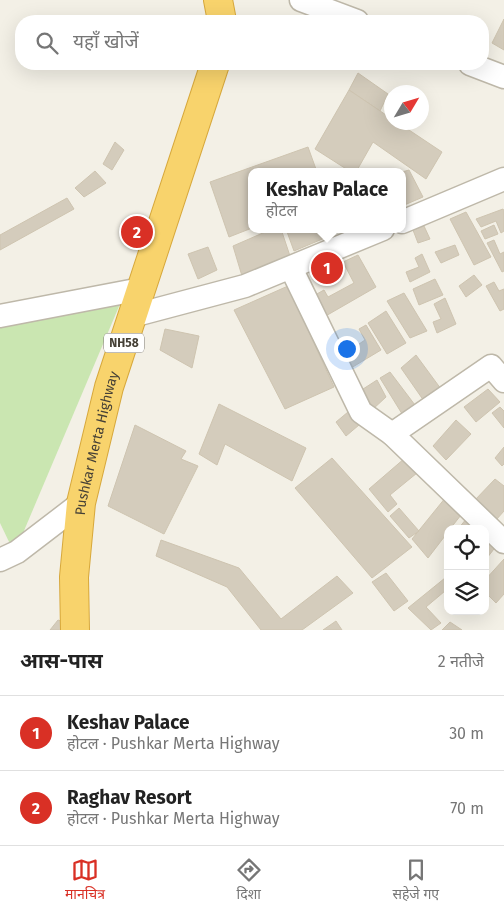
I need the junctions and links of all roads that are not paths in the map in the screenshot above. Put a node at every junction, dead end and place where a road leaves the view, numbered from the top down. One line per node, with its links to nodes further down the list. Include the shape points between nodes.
1 (218, 0): 3 (highway)
2 (301, 0): 4 (street)
3 (221, 15)
4 (341, 15)
5 (213, 70): 12 (highway, Pushkar Merta Highway / NH58)
6 (486, 70): 7 (street)
7 (504, 77)
8 (504, 179): 9 (street)
9 (406, 220)
10 (374, 233): 11 (street)
11 (291, 268): 14 (street, via 246,286); 16 (street, via 361,412)
12 (142, 289): 13 (street); 14 (highway, Pushkar Merta Highway / NH58)
13 (0, 316)
14 (132, 316): 17 (highway, Pushkar Merta Highway / NH58, via 109,387)
15 (504, 381): 16 (street, via 491,366)
16 (392, 434): 18 (street)
17 (81, 503): 19 (street, via 17,552); 20 (highway, Pushkar Merta Highway / NH58, via 74,577)
18 (504, 542)
19 (0, 560)
20 (75, 630)

